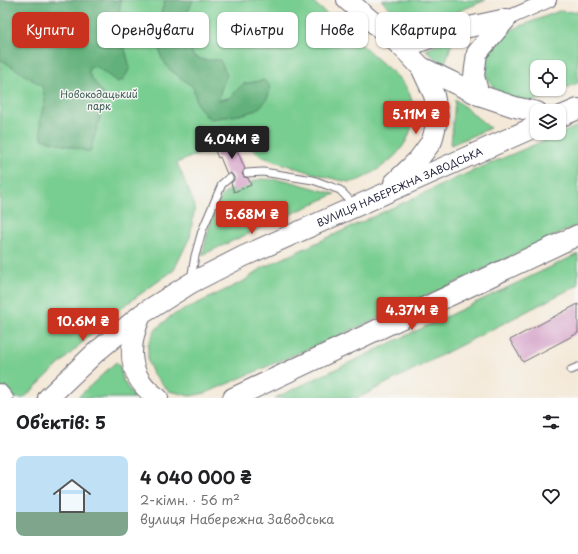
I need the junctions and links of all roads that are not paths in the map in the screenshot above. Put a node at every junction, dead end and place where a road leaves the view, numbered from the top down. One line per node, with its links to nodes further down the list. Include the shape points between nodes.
1 (347, 0): 4 (main road)
2 (549, 0): 3 (street)
3 (506, 19): 5 (main road); 8 (main road, via 477,53 474,76)
4 (376, 25)
5 (470, 27)
6 (403, 48): 7 (main road)
7 (421, 67): 8 (main road); 13 (main road, via 434,95 438,117 432,141 418,160)
8 (479, 95): 9 (main road)
9 (530, 110)
10 (530, 129): 13 (main road, ВУЛИЦЯ НАБЕРЕЖНА ЗАВОДСЬКА)
11 (247, 173): 14 (lane, via 263,172 313,180 340,190)
12 (228, 178): 16 (lane, via 222,184 202,231)
13 (382, 194): 14 (main road, ВУЛИЦЯ НАБЕРЕЖНА ЗАВОДСЬКА)
14 (355, 206): 16 (main road, ВУЛИЦЯ НАБЕРЕЖНА ЗАВОДСЬКА)
15 (578, 235): 22 (main road)
16 (191, 283): 17 (main road, ВУЛИЦЯ НАБЕРЕЖНА ЗАВОДСЬКА)
17 (142, 314): 20 (main road, ВУЛИЦЯ НАБЕРЕЖНА ЗАВОДСЬКА); 21 (main road, via 134,330 132,354 144,387)
18 (0, 391): 19 (street)
19 (6, 398)
20 (48, 398)
21 (158, 398)
22 (233, 398)

